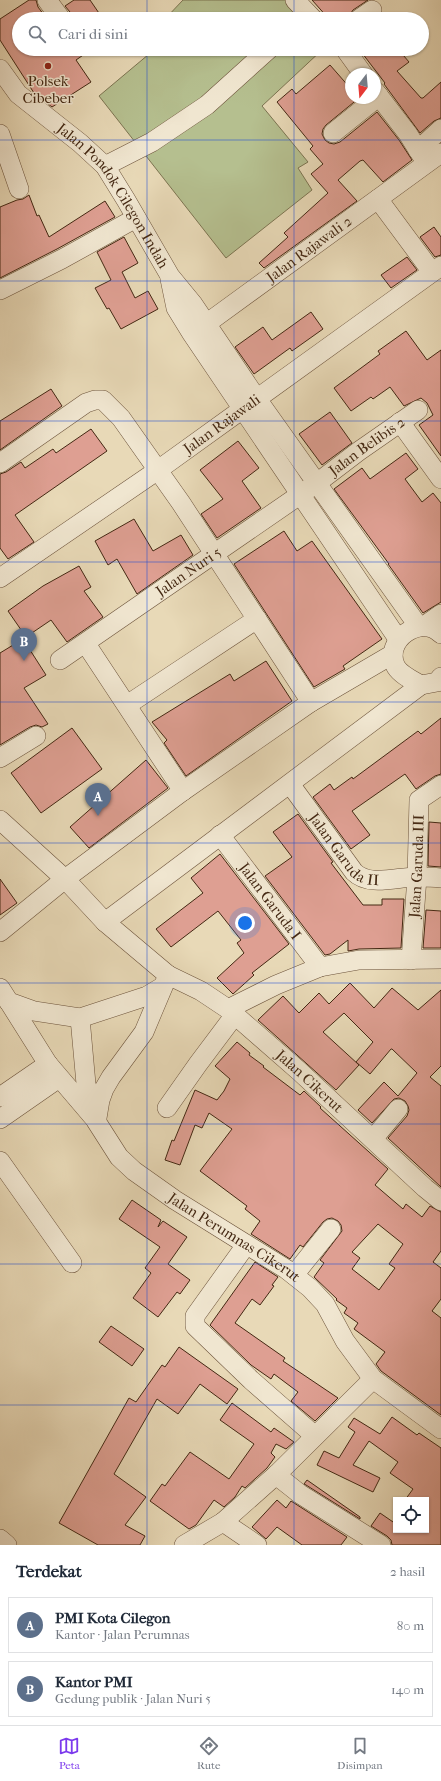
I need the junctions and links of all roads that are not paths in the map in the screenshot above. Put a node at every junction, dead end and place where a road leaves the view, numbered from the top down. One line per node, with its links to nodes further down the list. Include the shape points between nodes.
1 (47, 0): 3 (street)
2 (295, 0): 4 (street)
3 (56, 12)
4 (306, 12)
5 (261, 56): 15 (street, via 207,105 152,142)
6 (350, 56): 7 (street)
7 (359, 68)
8 (2, 78): 15 (street, Jalan Pondok Cilegon Indah)
9 (381, 99): 14 (street)
10 (366, 104): 12 (street)
11 (441, 130): 14 (street, Jalan Rajawali 2)
12 (334, 133)
13 (0, 134): 16 (street)
14 (428, 156): 17 (street, Jalan Rajawali 2)
15 (104, 166): 18 (street, Jalan Pondok Cilegon Indah)
16 (19, 189)
17 (378, 199): 19 (street); 21 (street, Jalan Rajawali 2)
18 (136, 218): 20 (street); 21 (street, Jalan Pondok Cilegon Indah, via 170,276 176,308)
19 (437, 269): 22 (street, Jalan Rajawali)
20 (0, 290)
21 (198, 329): 22 (street, Jalan Pondok Cilegon Indah)
22 (249, 403): 26 (street, Jalan Rajawali); 28 (street); 29 (street)
23 (418, 410): 24 (street, Jalan Belibis 2)
24 (400, 422): 27 (street); 28 (street, Jalan Belibis 2)
25 (0, 463): 26 (street, via 86,403 103,400 121,418)
26 (158, 470): 30 (street); 31 (street, Jalan Rajawali)
27 (441, 479)
28 (316, 483): 29 (street, Jalan Nuri 5); 34 (street)
29 (299, 495): 30 (street, Jalan Nuri 5); 36 (street)
30 (213, 554): 33 (street); 35 (street, Jalan Nuri 5)
31 (0, 578)
32 (441, 614): 34 (street)
33 (257, 619): 40 (street); 41 (street)
34 (428, 629): 36 (street, via 407,631)
35 (86, 644): 37 (street, Jalan Nuri 5); 41 (street)
36 (396, 647): 39 (street, via 396,666 406,677); 40 (street)
37 (60, 660)
38 (441, 677): 39 (street, via 437,682)
39 (421, 685): 44 (street)
40 (311, 702): 46 (street)
41 (127, 705): 46 (street)
42 (36, 736): 43 (street)
43 (0, 758)
44 (290, 784): 50 (street); 51 (street, Jalan Garuda II, via 357,875 372,880)
45 (441, 785): 47 (street, Jalan Garuda III)
46 (183, 791): 53 (street)
47 (419, 800): 48 (street); 51 (street, Jalan Garuda III)
48 (441, 800)
49 (0, 820): 53 (street, Jalan Cikerut)
50 (220, 834): 54 (street); 58 (street, Jalan Garuda I)
51 (417, 877): 52 (street, Jalan Garuda II); 57 (street, Jalan Garuda III)
52 (441, 878)
53 (65, 879): 54 (street, Jalan Cikerut); 55 (street)
54 (104, 922): 59 (street, Jalan Cikerut)
55 (0, 932)
56 (441, 959): 57 (street)
57 (411, 960): 58 (street, via 359,960)
58 (320, 967): 61 (street, via 276,985)
59 (165, 981): 61 (street, Jalan Cikerut, via 200,992); 62 (street, via 147,996); 68 (street, via 144,1032 104,1089)
60 (5, 995): 62 (street, via 34,1011); 63 (street)
61 (231, 1013): 65 (street); 69 (street, Jalan Cikerut)
62 (80, 1018): 68 (street, Jalan Perumnas Cikerut, via 86,1084)
63 (54, 1071): 64 (street); 67 (street); 68 (street)
64 (0, 1097)
65 (167, 1108)
66 (398, 1109): 69 (street)
67 (0, 1119)
68 (96, 1121): 73 (street, Jalan Perumnas Cikerut, via 119,1157 134,1171)
69 (373, 1139): 71 (street, Jalan Cikerut)
70 (0, 1160): 74 (street)
71 (441, 1201)
72 (331, 1229): 75 (street)
73 (246, 1245): 75 (street, Jalan Perumnas Cikerut); 78 (street, via 195,1316 195,1326)
74 (72, 1263)
75 (294, 1275): 76 (street, Jalan Perumnas Cikerut, via 325,1304 345,1341)
76 (373, 1379): 77 (street, Jalan Perumnas Cikerut); 78 (street)
77 (441, 1429)
78 (315, 1436): 79 (street)
79 (276, 1475): 80 (street); 85 (street, via 300,1494)
80 (222, 1522): 83 (street); 84 (street)
81 (0, 1539): 82 (street)
82 (7, 1545)
83 (184, 1545)
84 (257, 1545)
85 (380, 1545)

